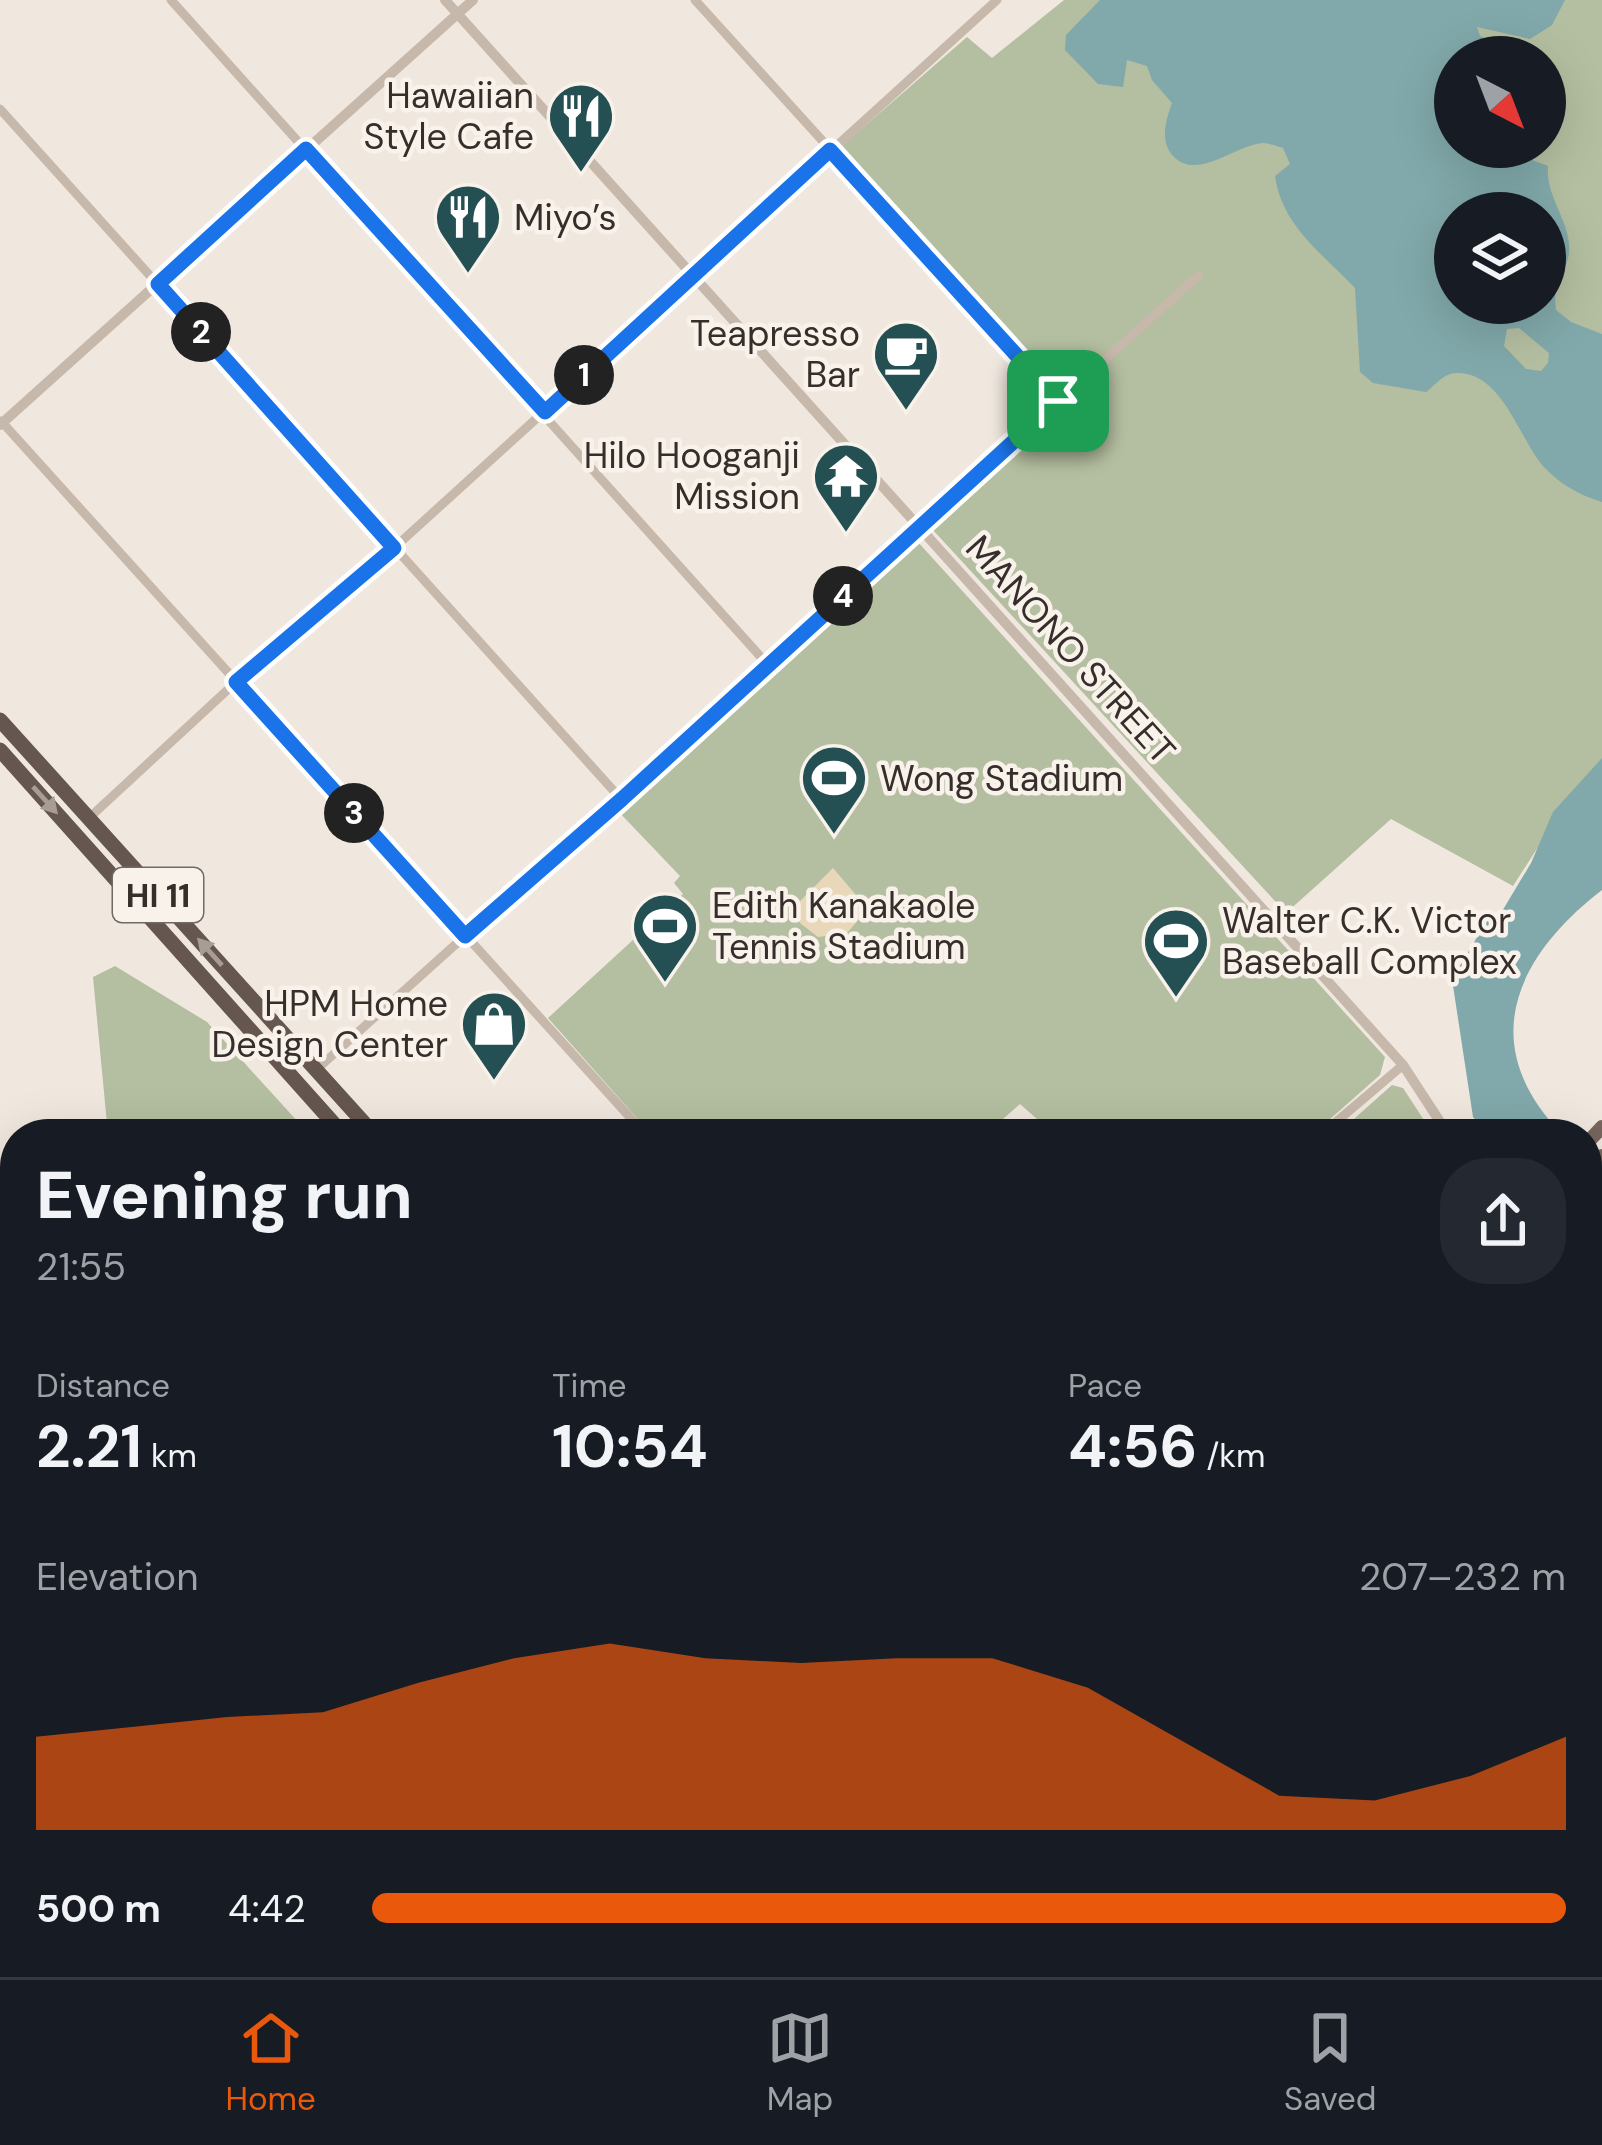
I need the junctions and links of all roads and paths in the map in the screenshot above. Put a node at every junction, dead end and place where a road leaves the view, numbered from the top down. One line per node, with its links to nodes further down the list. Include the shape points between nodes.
1 (171, 0): 8 (street)
2 (446, 0): 6 (street, MANONO STREET)
3 (473, 0): 6 (street)
4 (695, 0): 9 (street)
5 (997, 0): 9 (street)
6 (458, 14): 8 (street); 10 (street, MANONO STREET)
7 (0, 109): 12 (street)
8 (306, 149): 12 (street); 14 (street)
9 (830, 150): 10 (street); 13 (street)
10 (694, 273): 14 (street); 16 (street, MANONO STREET)
11 (1198, 275): 13 (street)
12 (158, 284): 15 (street); 17 (street)
13 (1058, 401): 16 (street)
14 (545, 412): 17 (street); 18 (street)
15 (1, 422): 19 (street)
16 (921, 526): 18 (street); 26 (street, MANONO STREET)
17 (394, 548): 19 (street); 22 (street)
18 (768, 665): 22 (street)
19 (236, 682): 23 (street); 24 (street)
20 (0, 720): 23 (highway, HI 11)
21 (0, 750): 25 (highway, HI 11, one-way to 25)
22 (622, 799): 24 (street)
23 (89, 818): 27 (highway, HI 11, one-way to 23)
24 (465, 936): 27 (street); 31 (street)
25 (280, 1062): 27 (highway); 28 (highway, HI 11)
26 (1403, 1065): 32 (street); 33 (street, MANONO STREET)
27 (316, 1070): 29 (highway); 30 (highway, HI 11)
28 (329, 1119)
29 (333, 1119)
30 (360, 1119)
31 (631, 1119)
32 (1340, 1119)
33 (1438, 1119)

